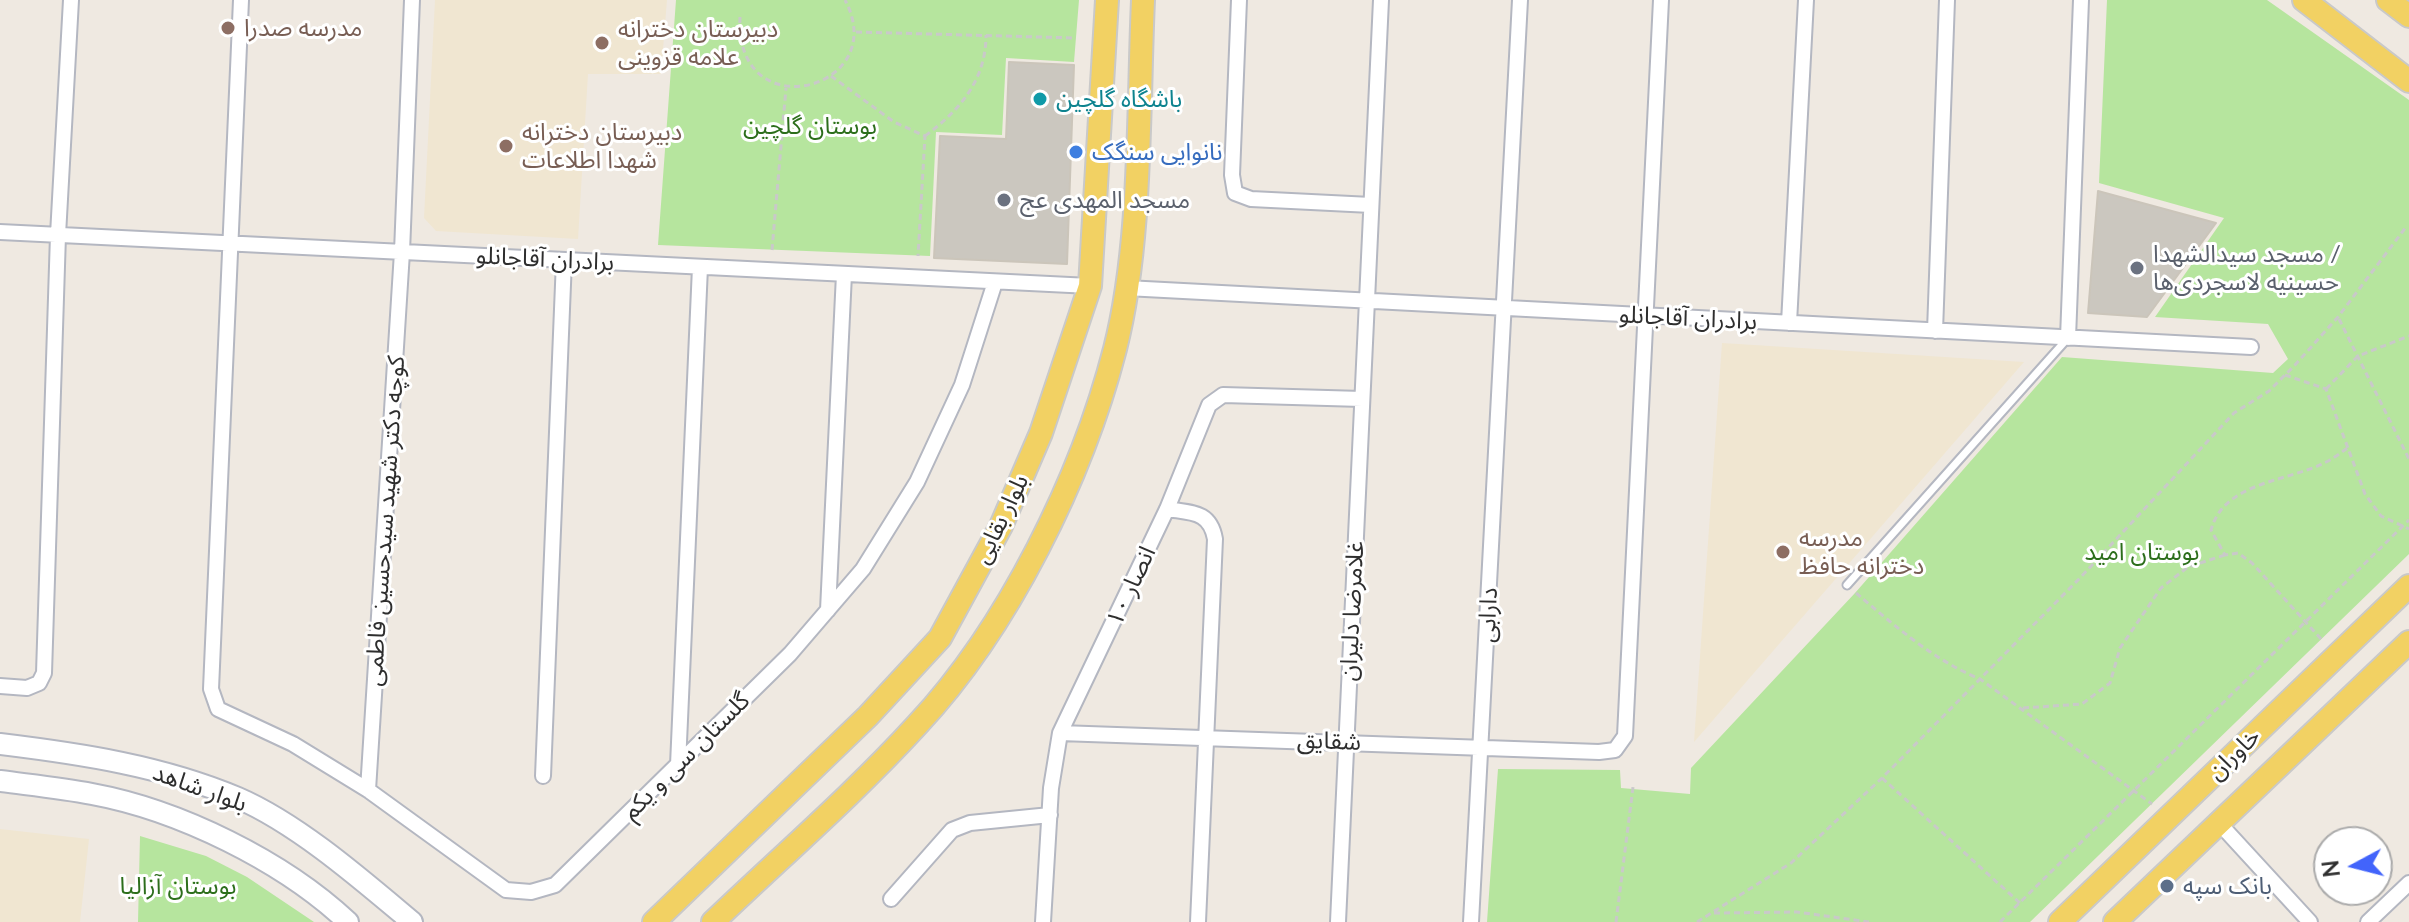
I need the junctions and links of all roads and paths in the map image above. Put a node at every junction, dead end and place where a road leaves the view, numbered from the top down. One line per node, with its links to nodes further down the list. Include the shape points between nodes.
1 (71, 0): 28 (street)
2 (241, 0): 29 (street)
3 (412, 0): 31 (street, کوچه دکتر شهید سیدحسین فاطمی)
4 (845, 0): 18 (path)
5 (1107, 0): 37 (main road, بلوار بقایی)
6 (1143, 0): 38 (main road, بلوار بقایی)
7 (1239, 0): 25 (street, via 1235,193 1251,199)
8 (1381, 0): 25 (street, غلامرضا دلیران)
9 (1520, 0): 40 (street, دارابی)
10 (1661, 0): 41 (street)
11 (1806, 0): 43 (street)
12 (1947, 0): 44 (street)
13 (2081, 0): 46 (street)
14 (2304, 0): 22 (main road)
15 (2388, 0): 16 (main road)
16 (2409, 16)
17 (740, 17): 23 (path, via 739,36 754,70)
18 (855, 32): 19 (path); 21 (path, via 850,52)
19 (986, 35): 20 (path); 24 (path, via 986,59 974,87 950,117)
20 (1076, 38)
21 (831, 76): 23 (path, via 806,88); 24 (path, via 894,122)
22 (2409, 81)
23 (786, 88): 30 (path)
24 (925, 136): 32 (path)
25 (1371, 205): 39 (street, غلامرضا دلیران)
26 (2406, 227): 42 (path)
27 (0, 232): 28 (street, برادران آقاجانلو)
28 (58, 235): 29 (street, برادران آقاجانلو); 66 (street, via 44,673 39,683 27,688)
29 (229, 244): 31 (street, برادران آقاجانلو); 78 (street, گلستان سی و یکم, via 211,689 218,709 293,744)
30 (772, 250)
31 (402, 252): 33 (street, برادران آقاجانلو); 78 (street, کوچه دکتر شهید سیدحسین فاطمی)
32 (918, 256)
33 (564, 260): 34 (street, برادران آقاجانلو); 74 (street)
34 (700, 267): 35 (street, برادران آقاجانلو); 73 (street)
35 (844, 274): 36 (street, برادران آقاجانلو); 61 (street)
36 (995, 282): 37 (street, برادران آقاجانلو); 61 (street, گلستان سی و یکم, via 962,385 917,482 863,569)
37 (1090, 286): 38 (main road); 89 (main road, بلوار بقایی, via 1041,433 1001,526 940,638 868,716)
38 (1126, 288): 39 (street, برادران آقاجانلو); 90 (main road, بلوار بقایی, via 1115,349 1076,462 1037,550 984,643 918,725)
39 (1366, 301): 40 (street, برادران آقاجانلو); 51 (street, غلامرضا دلیران)
40 (1504, 308): 41 (street, برادران آقاجانلو); 72 (street, دارابی)
41 (1648, 316): 43 (street, برادران آقاجانلو); 72 (street, شقایق, via 1625,736 1615,750 1599,752)
42 (2338, 317): 48 (path); 49 (path)
43 (1789, 323): 44 (street, برادران آقاجانلو)
44 (1935, 331): 46 (street, برادران آقاجانلو)
45 (2409, 336): 48 (path)
46 (2068, 338): 47 (street, برادران آقاجانلو); 59 (lane)
47 (2251, 347)
48 (2358, 356): 50 (path); 53 (path)
49 (2285, 375): 50 (path); 65 (path, via 2234,413)
50 (2326, 389): 52 (path)
51 (1362, 399): 54 (street, انصار ۱۰, via 1223,395 1209,405); 70 (street, غلامرضا دلیران)
52 (2350, 446): 56 (path, via 2365,494 2381,516); 58 (path, via 2325,463 2244,492 2216,513 2211,530)
53 (2409, 459)
54 (1167, 509): 68 (street, انصار ۱۰); 69 (street, via 1204,514 1215,539)
55 (2409, 520): 56 (path)
56 (2402, 526): 57 (path); 62 (path)
57 (2409, 529)
58 (2225, 555): 62 (path, via 2238,553 2252,563); 67 (path, via 2188,567 2161,588 2120,648 2110,683 2082,704)
59 (1847, 585): 65 (path, via 1923,647)
60 (2409, 586): 99 (main road, خاوران)
61 (828, 610): 73 (street, گلستان سی و یکم)
62 (2305, 621): 63 (path); 79 (path)
63 (2321, 639)
64 (2409, 642): 82 (main road, خاوران)
65 (1980, 679): 67 (path); 75 (path)
66 (0, 686)
67 (2022, 709): 79 (path)
68 (1060, 733): 69 (street, شقایق); 81 (street, انصار ۱۰)
69 (1206, 737): 70 (street, شقایق); 92 (street)
70 (1346, 742): 72 (street, شقایق); 93 (street, غلامرضا دلیران)
71 (0, 744): 88 (main road, بلوار شاهد, via 166,772 241,800 339,860)
72 (1481, 746): 94 (street, دارابی)
73 (678, 765): 78 (street, گلستان سی و یکم, via 555,885 531,892 506,890)
74 (543, 776)
75 (1882, 778): 85 (path); 86 (path, via 1791,863)
76 (0, 781): 87 (main road, بلوار شاهد, via 94,794 176,818 261,859)
77 (1633, 787): 95 (path)
78 (368, 790)
79 (2134, 791): 80 (path); 85 (path)
80 (2152, 804)
81 (1050, 815): 84 (street, via 970,823 952,830); 91 (street, انصار ۱۰)
82 (2219, 823): 100 (main road, خاوران); 101 (street)
83 (2409, 883): 102 (street)
84 (891, 899)
85 (2021, 904): 98 (path)
86 (1714, 913): 96 (path); 97 (path, via 1797,912)
87 (348, 922)
88 (412, 922)
89 (654, 922)
90 (713, 922)
91 (1043, 922)
92 (1198, 922)
93 (1338, 922)
94 (1471, 922)
95 (1616, 922)
96 (1697, 922)
97 (1869, 922)
98 (2000, 922)
99 (2060, 922)
100 (2115, 922)
101 (2310, 922)
102 (2368, 922)

